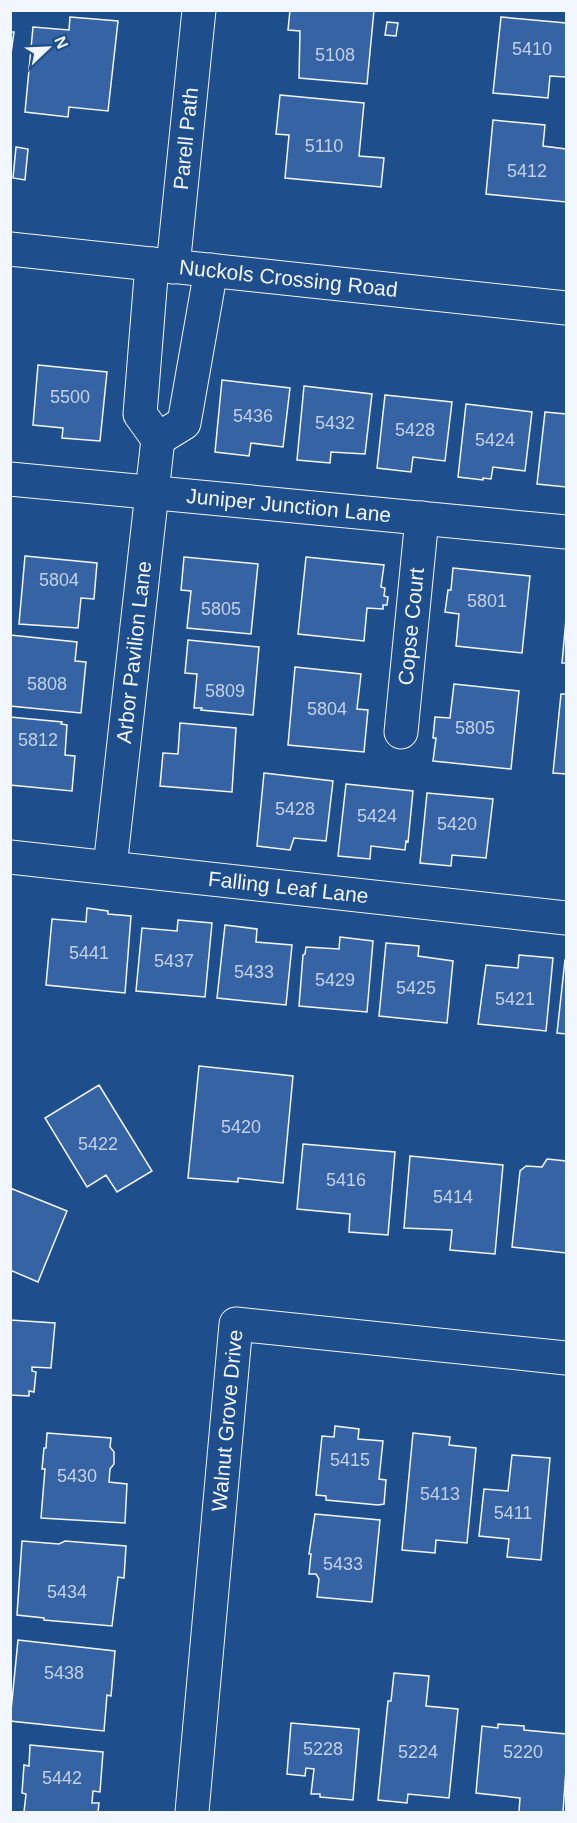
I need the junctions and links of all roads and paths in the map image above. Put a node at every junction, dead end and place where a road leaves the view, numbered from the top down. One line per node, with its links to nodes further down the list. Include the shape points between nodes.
1 (199, 10): 3 (street, Parell Path)
2 (10, 249): 3 (street, Nuckols Crossing Road)
3 (162, 265): 4 (street, Nuckols Crossing Road); 6 (street, via 140,414)
4 (211, 270): 5 (street, Nuckols Crossing Road); 6 (street, via 184,423)
5 (567, 308)
6 (158, 439): 8 (street, Arbor Pavilion Lane)
7 (10, 479): 8 (street, Juniper Junction Lane)
8 (152, 493): 9 (street, Juniper Junction Lane); 13 (street, Arbor Pavilion Lane)
9 (422, 518): 10 (street, Juniper Junction Lane); 11 (street, Copse Court)
10 (567, 532)
11 (401, 732)
12 (10, 857): 13 (street, Falling Leaf Lane)
13 (110, 867): 14 (street, Falling Leaf Lane)
14 (567, 918)
15 (567, 1358): 16 (street, Walnut Grove Drive, via 236,1324)
16 (192, 1812)

